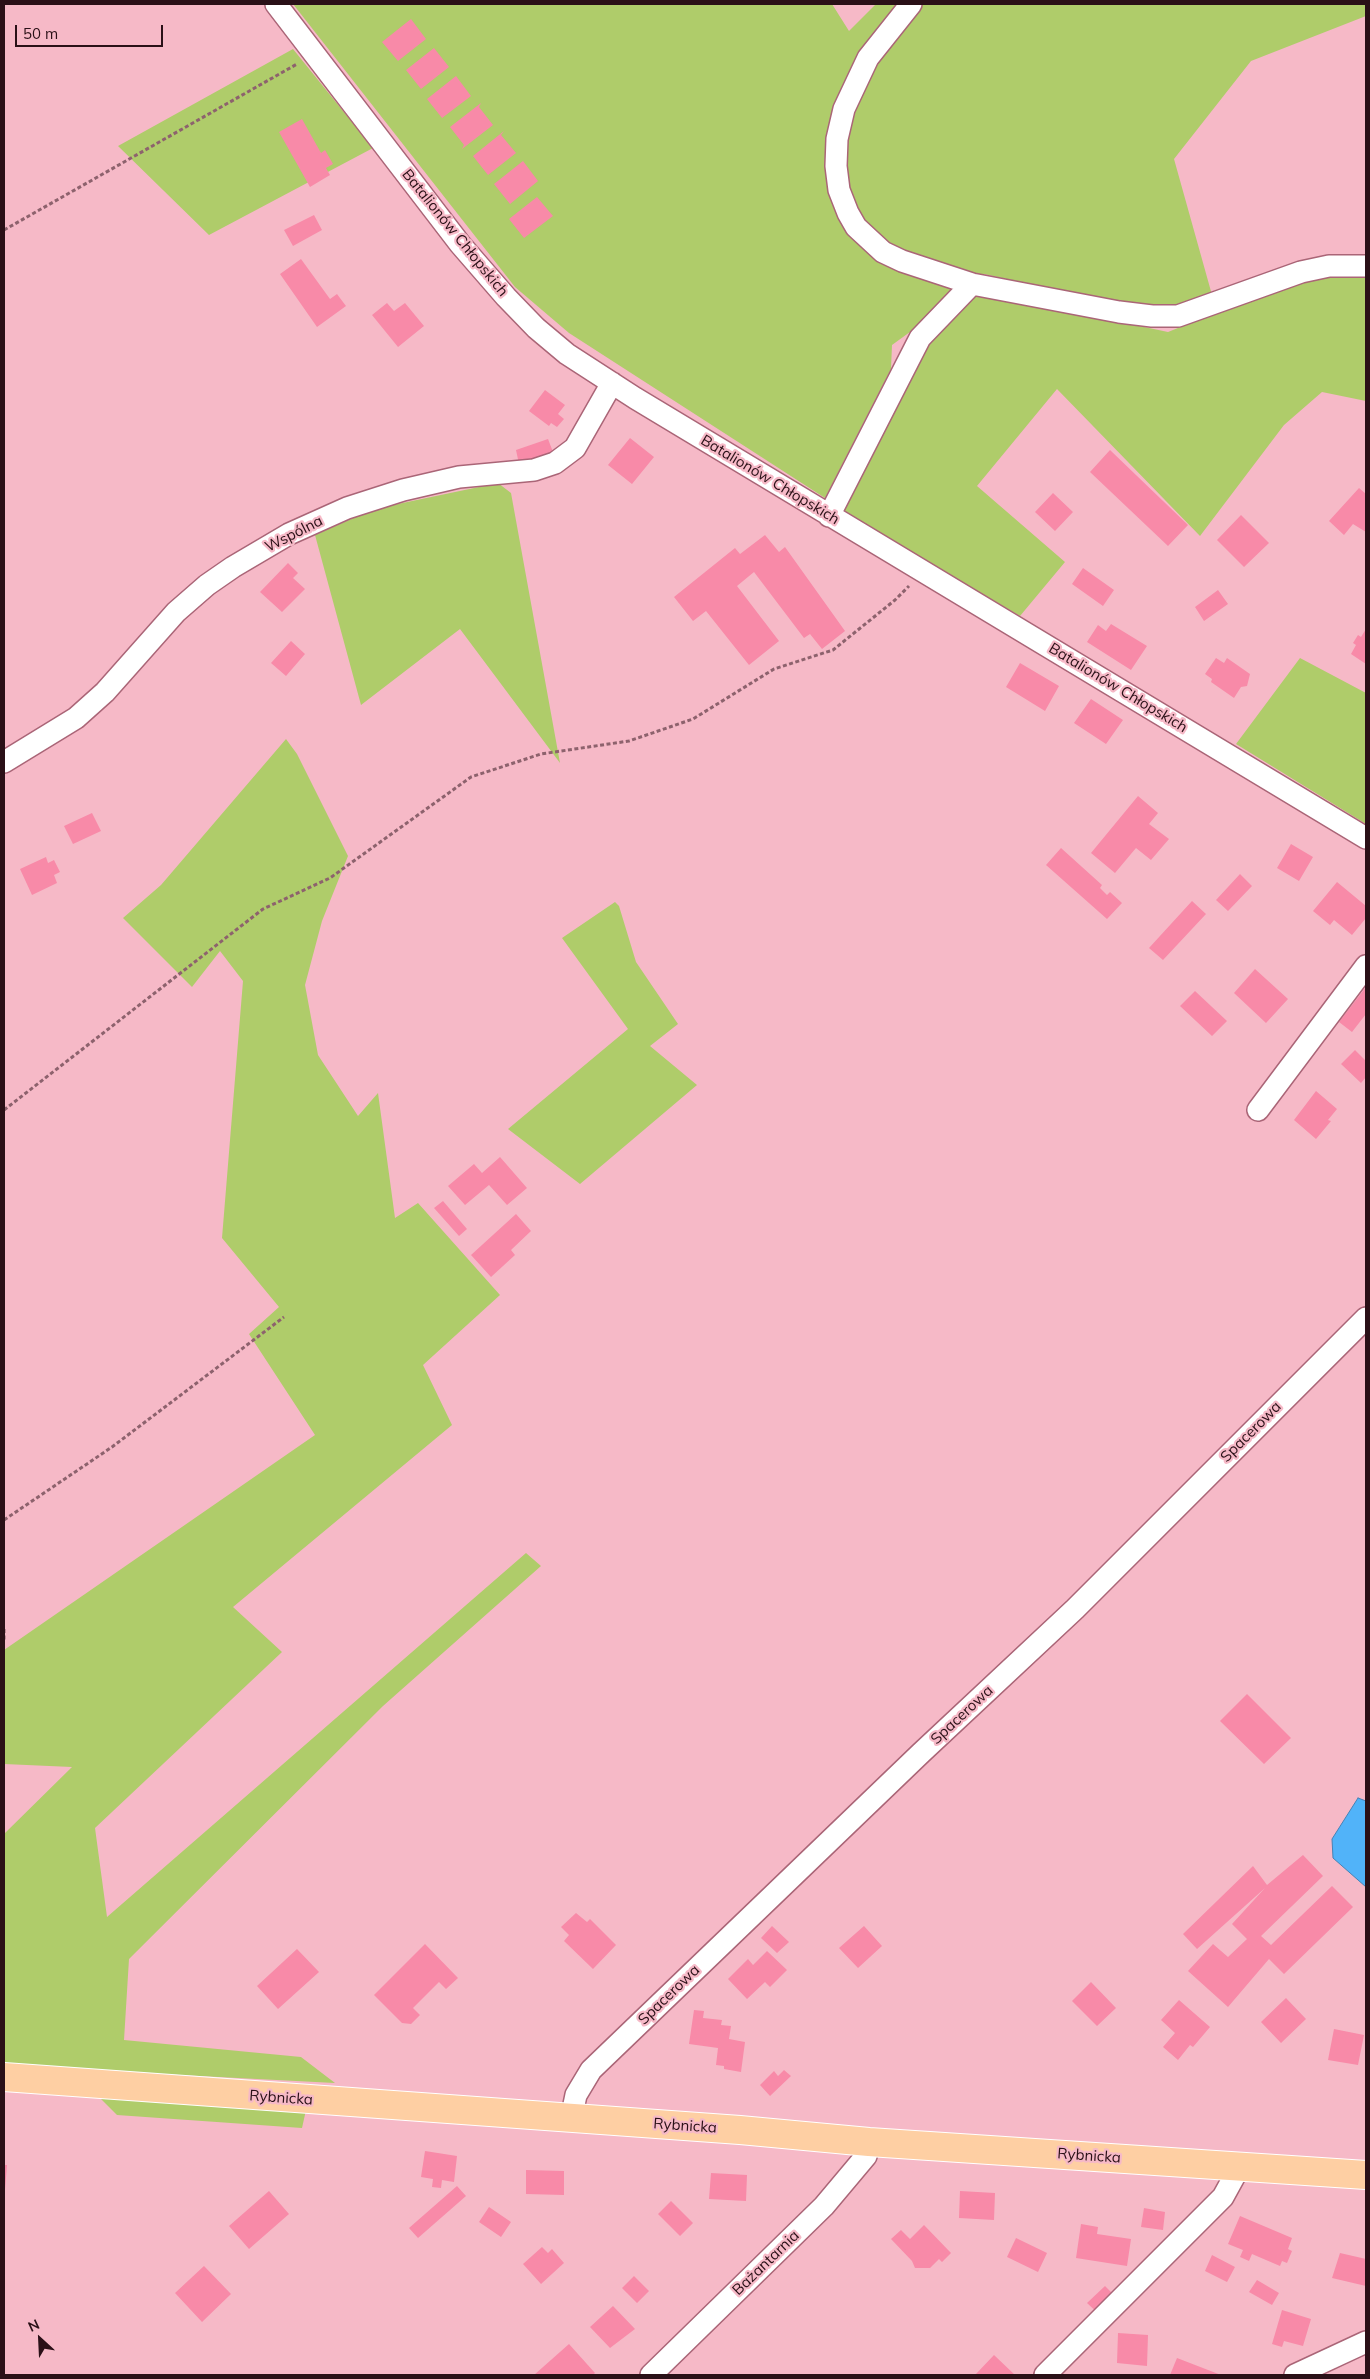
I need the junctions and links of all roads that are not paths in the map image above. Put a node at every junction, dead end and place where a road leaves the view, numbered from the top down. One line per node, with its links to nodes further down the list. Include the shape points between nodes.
1 (276, 4): 5 (street, Batalionów Chłopskich, via 460,244 506,297 567,354)
2 (911, 4): 4 (street, via 868,58 844,109 837,139 839,190 856,227 883,252)
3 (1366, 266): 4 (street, via 1329,266 1301,272 1178,316 1119,312)
4 (972, 284): 6 (street, via 920,338)
5 (612, 383): 6 (street, Batalionów Chłopskich); 7 (street, Wspólna, via 575,448 555,463 534,470 459,477 347,508 289,534 233,567 176,612 105,692 76,718)
6 (829, 516): 8 (street, Batalionów Chłopskich)
7 (4, 762)
8 (1366, 838)
9 (1366, 966): 10 (street)
10 (1258, 1110)
11 (1366, 1318): 13 (street, Spacerowa, via 1075,1609 591,2070 576,2095)
12 (4, 2077): 13 (main road, Rybnicka)
13 (571, 2119): 14 (main road, Rybnicka)
14 (869, 2142): 15 (main road, Rybnicka); 18 (street, Bażantarnia, via 866,2156 824,2206)
15 (1240, 2166): 16 (main road, Rybnicka); 19 (street, via 1223,2197)
16 (1366, 2175)
17 (1366, 2342): 20 (street)
18 (651, 2375)
19 (1045, 2375)
20 (1295, 2375)

